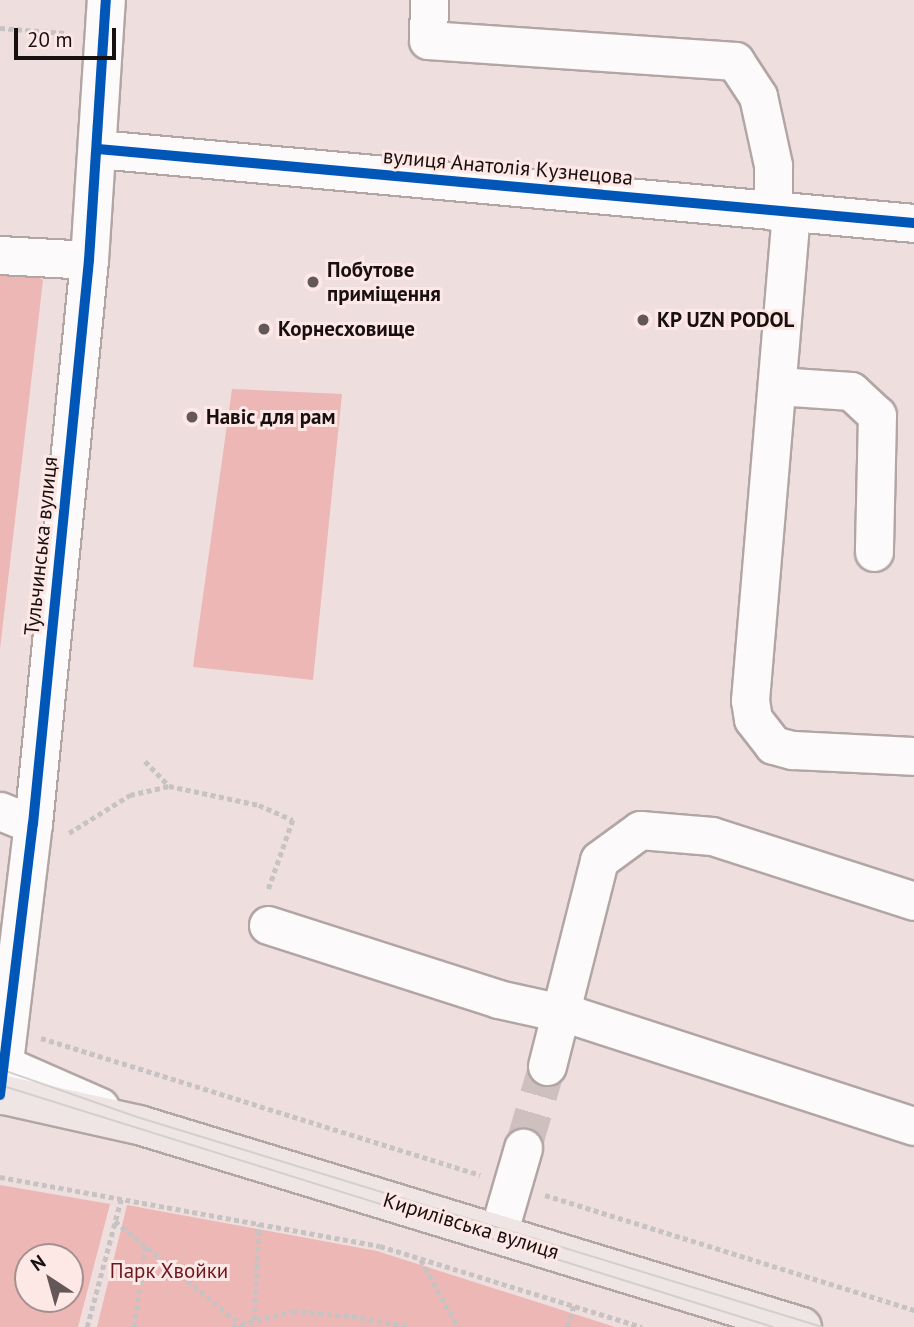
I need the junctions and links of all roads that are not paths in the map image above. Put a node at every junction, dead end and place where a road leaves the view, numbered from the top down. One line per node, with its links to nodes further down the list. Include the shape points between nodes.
1 (106, 0): 3 (street, Тульчинська вулиця)
2 (429, 0): 4 (street, via 428,40 735,61 758,96)
3 (99, 149): 4 (street, вулиця Анатолія Кузнецова); 7 (street, Тульчинська вулиця)
4 (782, 211): 5 (street, вулиця Анатолія Кузнецова); 8 (street)
5 (914, 223)
6 (0, 255): 7 (street)
7 (89, 260): 11 (street, Тульчинська вулиця)
8 (777, 386): 9 (street, via 851,391 877,415); 10 (street, via 750,700 753,719 773,745 792,750)
9 (874, 552)
10 (914, 756)
11 (16, 817): 16 (street, Тульчинська вулиця, via 11,1029)
12 (914, 901): 14 (street, via 712,836 640,830 599,860)
13 (268, 925): 14 (street, via 498,999)
14 (561, 1013): 15 (street); 17 (street)
15 (547, 1066)
16 (1, 1082): 19 (main road, Кирилівська вулиця)
17 (914, 1126)
18 (523, 1148): 19 (street)
19 (498, 1234): 20 (main road, Кирилівська вулиця)
20 (802, 1327)

